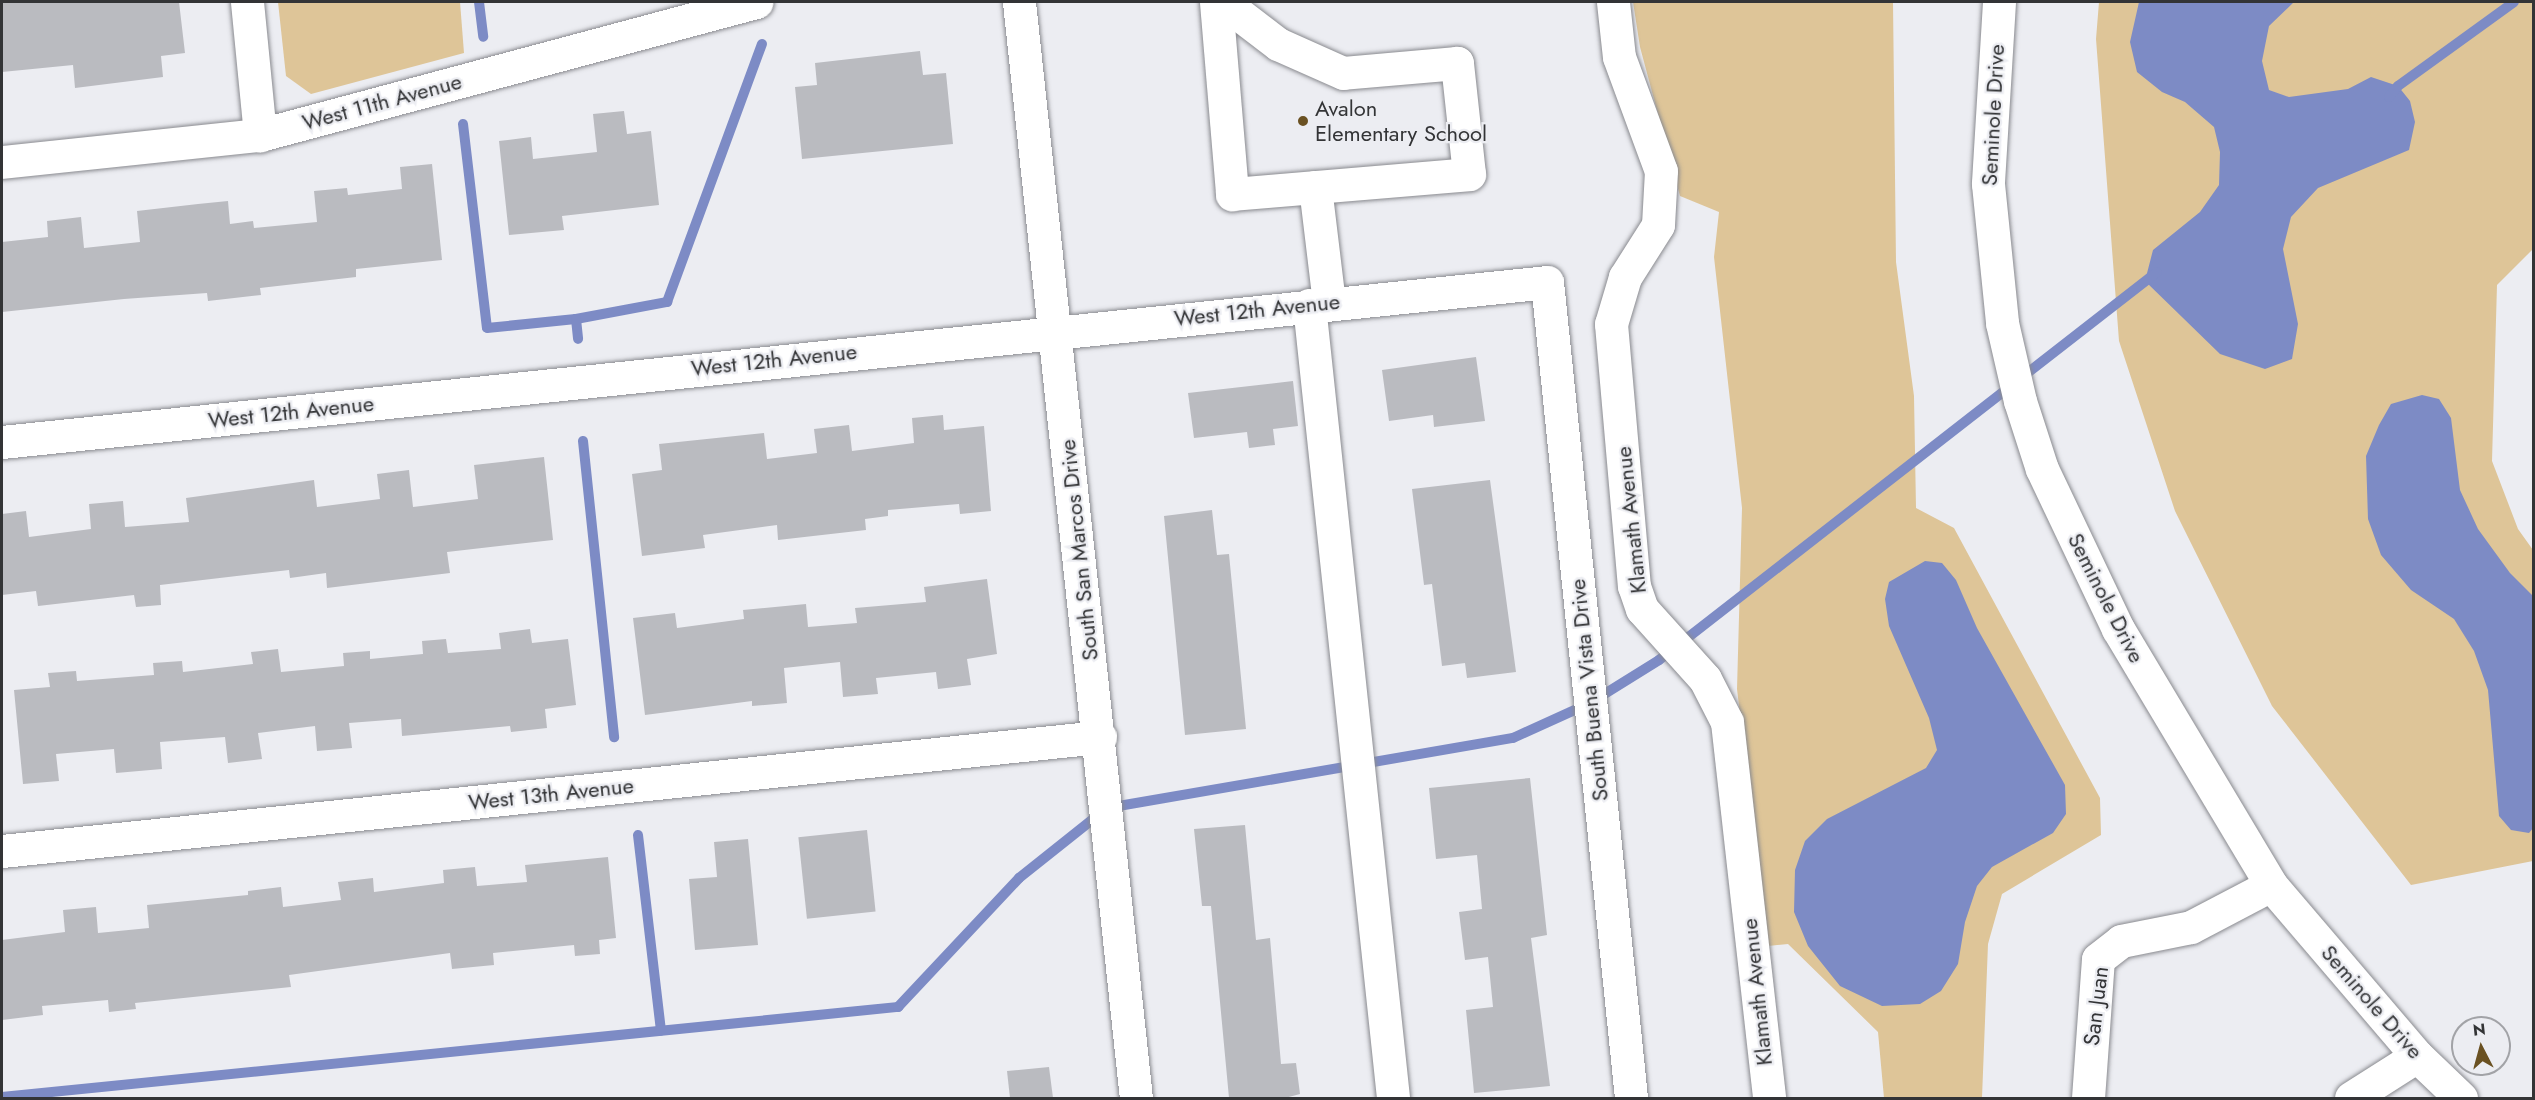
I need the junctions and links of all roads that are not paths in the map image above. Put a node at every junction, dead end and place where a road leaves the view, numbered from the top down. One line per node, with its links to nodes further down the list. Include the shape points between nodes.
1 (247, 2): 8 (street)
2 (756, 2): 8 (street, West 11th Avenue)
3 (1019, 2): 13 (street, South San Marcos Drive)
4 (1216, 2): 10 (street, via 1232,194)
5 (1223, 2): 10 (street, via 1278,44 1343,73 1457,63 1469,174)
6 (1613, 2): 22 (street, Klamath Avenue, via 1619,57 1660,171 1658,225 1625,277 1611,324 1634,586 1642,609 1705,679 1727,722)
7 (1999, 2): 17 (street, Seminole Drive, via 1988,184 2008,350 2020,401 2042,469 2118,629)
8 (260, 135): 9 (street, West 11th Avenue)
9 (2, 162)
10 (1315, 186): 12 (street)
11 (1547, 282): 12 (street, West 12th Avenue); 21 (street, South Buena Vista Drive)
12 (1319, 304): 13 (street, West 12th Avenue); 20 (street)
13 (1054, 330): 14 (street, West 12th Avenue); 15 (street, South San Marcos Drive)
14 (2, 442)
15 (1100, 736): 16 (street, West 13th Avenue); 19 (street, South San Marcos Drive)
16 (2, 851)
17 (2271, 885): 18 (street, Seminole Drive); 23 (street, San Juan, via 2191,927 2121,941 2098,960)
18 (2417, 1056): 24 (street); 25 (street, Seminole Drive)
19 (1136, 1098)
20 (1394, 1098)
21 (1631, 1098)
22 (1769, 1098)
23 (2088, 1098)
24 (2351, 1098)
25 (2461, 1098)

